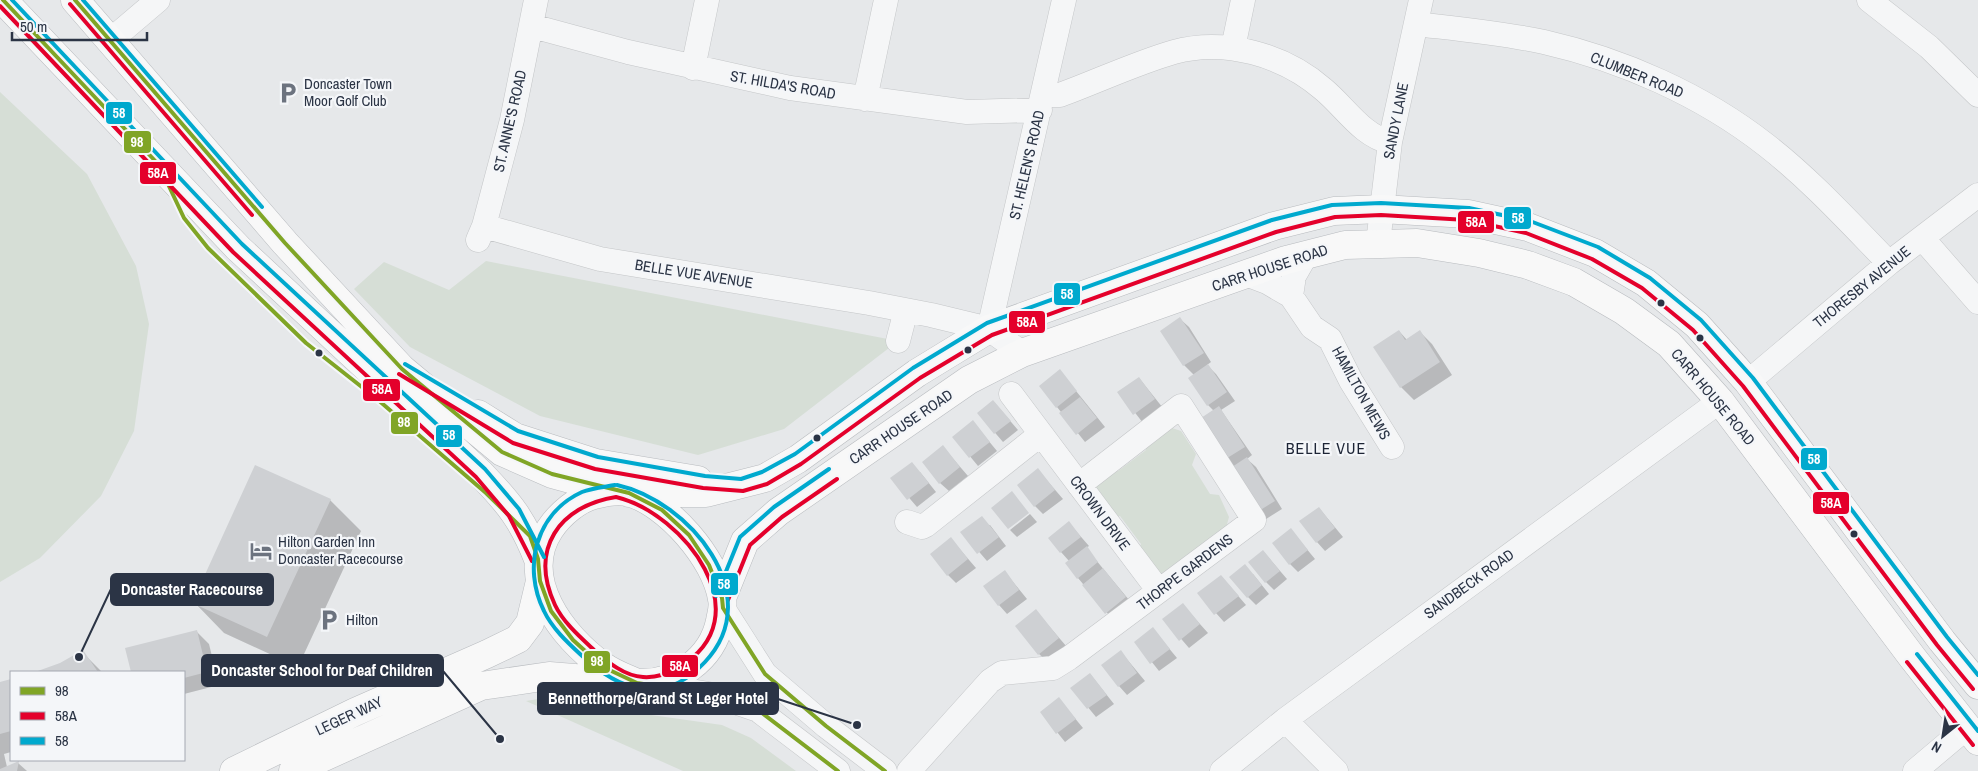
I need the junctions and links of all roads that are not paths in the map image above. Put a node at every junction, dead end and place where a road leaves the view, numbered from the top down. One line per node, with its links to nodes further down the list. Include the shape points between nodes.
1 (3, 0): 44 (highway, via 238,248 480,473 513,508 530,536)
2 (75, 0): 13 (highway)
3 (158, 0): 13 (street)
4 (536, 0): 12 (street, ST. ANNE'S ROAD)
5 (707, 0): 15 (street)
6 (886, 0): 17 (street)
7 (1064, 0): 18 (street, ST. HELEN'S ROAD)
8 (1243, 0): 14 (street)
9 (1421, 0): 11 (street, SANDY LANE)
10 (1869, 0): 16 (street, via 1929,47)
11 (1416, 24): 19 (street, SANDY LANE); 26 (street, CLUMBER ROAD, via 1545,42 1610,62 1668,85 1723,114 1765,144 1816,187)
12 (532, 26): 15 (street, ST. HILDA'S ROAD); 22 (street, ST. ANNE'S ROAD, via 512,120)
13 (111, 40): 34 (highway, via 285,243)
14 (1233, 48): 18 (street, ST. HILDA'S ROAD, via 1203,47 1175,52); 19 (street, ST. HILDA'S ROAD, via 1274,59 1298,71 1322,88 1370,135)
15 (693, 68): 17 (street, ST. HILDA'S ROAD)
16 (1978, 95)
17 (865, 99): 18 (street, ST. HILDA'S ROAD, via 967,112)
18 (1042, 102): 31 (street, ST. HELEN'S ROAD)
19 (1390, 142): 21 (street, SANDY LANE)
20 (1978, 195): 23 (street, THORESBY AVENUE)
21 (1381, 209): 24 (street, SANDY LANE); 31 (highway, via 1334,211 1274,226); 35 (highway, via 1468,214 1528,227 1595,253 1646,283 1697,324)
22 (481, 233): 30 (street, BELLE VUE AVENUE, via 600,259)
23 (1923, 239): 26 (street, THORESBY AVENUE); 29 (street)
24 (1378, 243): 25 (highway, CARR HOUSE ROAD, via 1345,245); 37 (highway, CARR HOUSE ROAD, via 1417,243 1479,253 1528,265 1574,282 1624,311 1668,344)
25 (1306, 255): 27 (highway, CARR HOUSE ROAD); 28 (street, via 1294,276)
26 (1889, 263): 35 (street, THORESBY AVENUE)
27 (1246, 274): 28 (street, HAMILTON MEWS); 33 (highway, CARR HOUSE ROAD)
28 (1291, 296): 39 (street, HAMILTON MEWS, via 1312,327 1330,339 1351,381)
29 (1978, 302)
30 (906, 310): 31 (street, BELLE VUE AVENUE); 32 (street)
31 (989, 330): 33 (street); 40 (highway, via 917,373 798,459 765,478)
32 (898, 341)
33 (1022, 353): 46 (highway, CARR HOUSE ROAD, via 970,380 778,512 745,541)
34 (402, 369): 40 (highway, via 515,437 596,463 704,482); 42 (highway, via 502,452 552,474)
35 (1748, 382): 48 (highway)
36 (1011, 394): 38 (street, CROWN DRIVE)
37 (1720, 401): 49 (street, SANDBECK ROAD); 50 (highway, CARR HOUSE ROAD)
38 (1042, 434): 41 (street, CROWN DRIVE); 43 (street, via 922,528)
39 (1392, 447)
40 (742, 485): 42 (highway, via 706,493)
41 (1079, 485): 45 (street, CROWN DRIVE); 45 (street, THORPE GARDENS, via 1181,406 1254,520)
42 (622, 492): 44 (highway, LEGER WAY, via 594,495 579,501 555,522 544,539); 46 (highway, via 662,510 689,535 709,565)
43 (907, 522)
44 (539, 570): 47 (highway, via 551,611 573,640 603,667); 51 (highway, LEGER WAY, via 530,623 518,638)
45 (1159, 591): 55 (street, THORPE GARDENS, via 1052,668 1002,673 990,681)
46 (723, 603): 47 (highway, CARR HOUSE ROAD, via 717,634 704,655 686,671); 54 (street, via 765,674)
47 (644, 684): 52 (highway, LEGER WAY, via 549,676 481,686); 53 (street, via 714,695 758,710)
48 (1978, 685)
49 (1285, 720): 56 (street, SANDBECK ROAD); 57 (street)
50 (1972, 734): 58 (street)
51 (234, 771)
52 (293, 771)
53 (838, 771)
54 (886, 771)
55 (909, 771)
56 (1222, 771)
57 (1336, 771)
58 (1914, 771)

